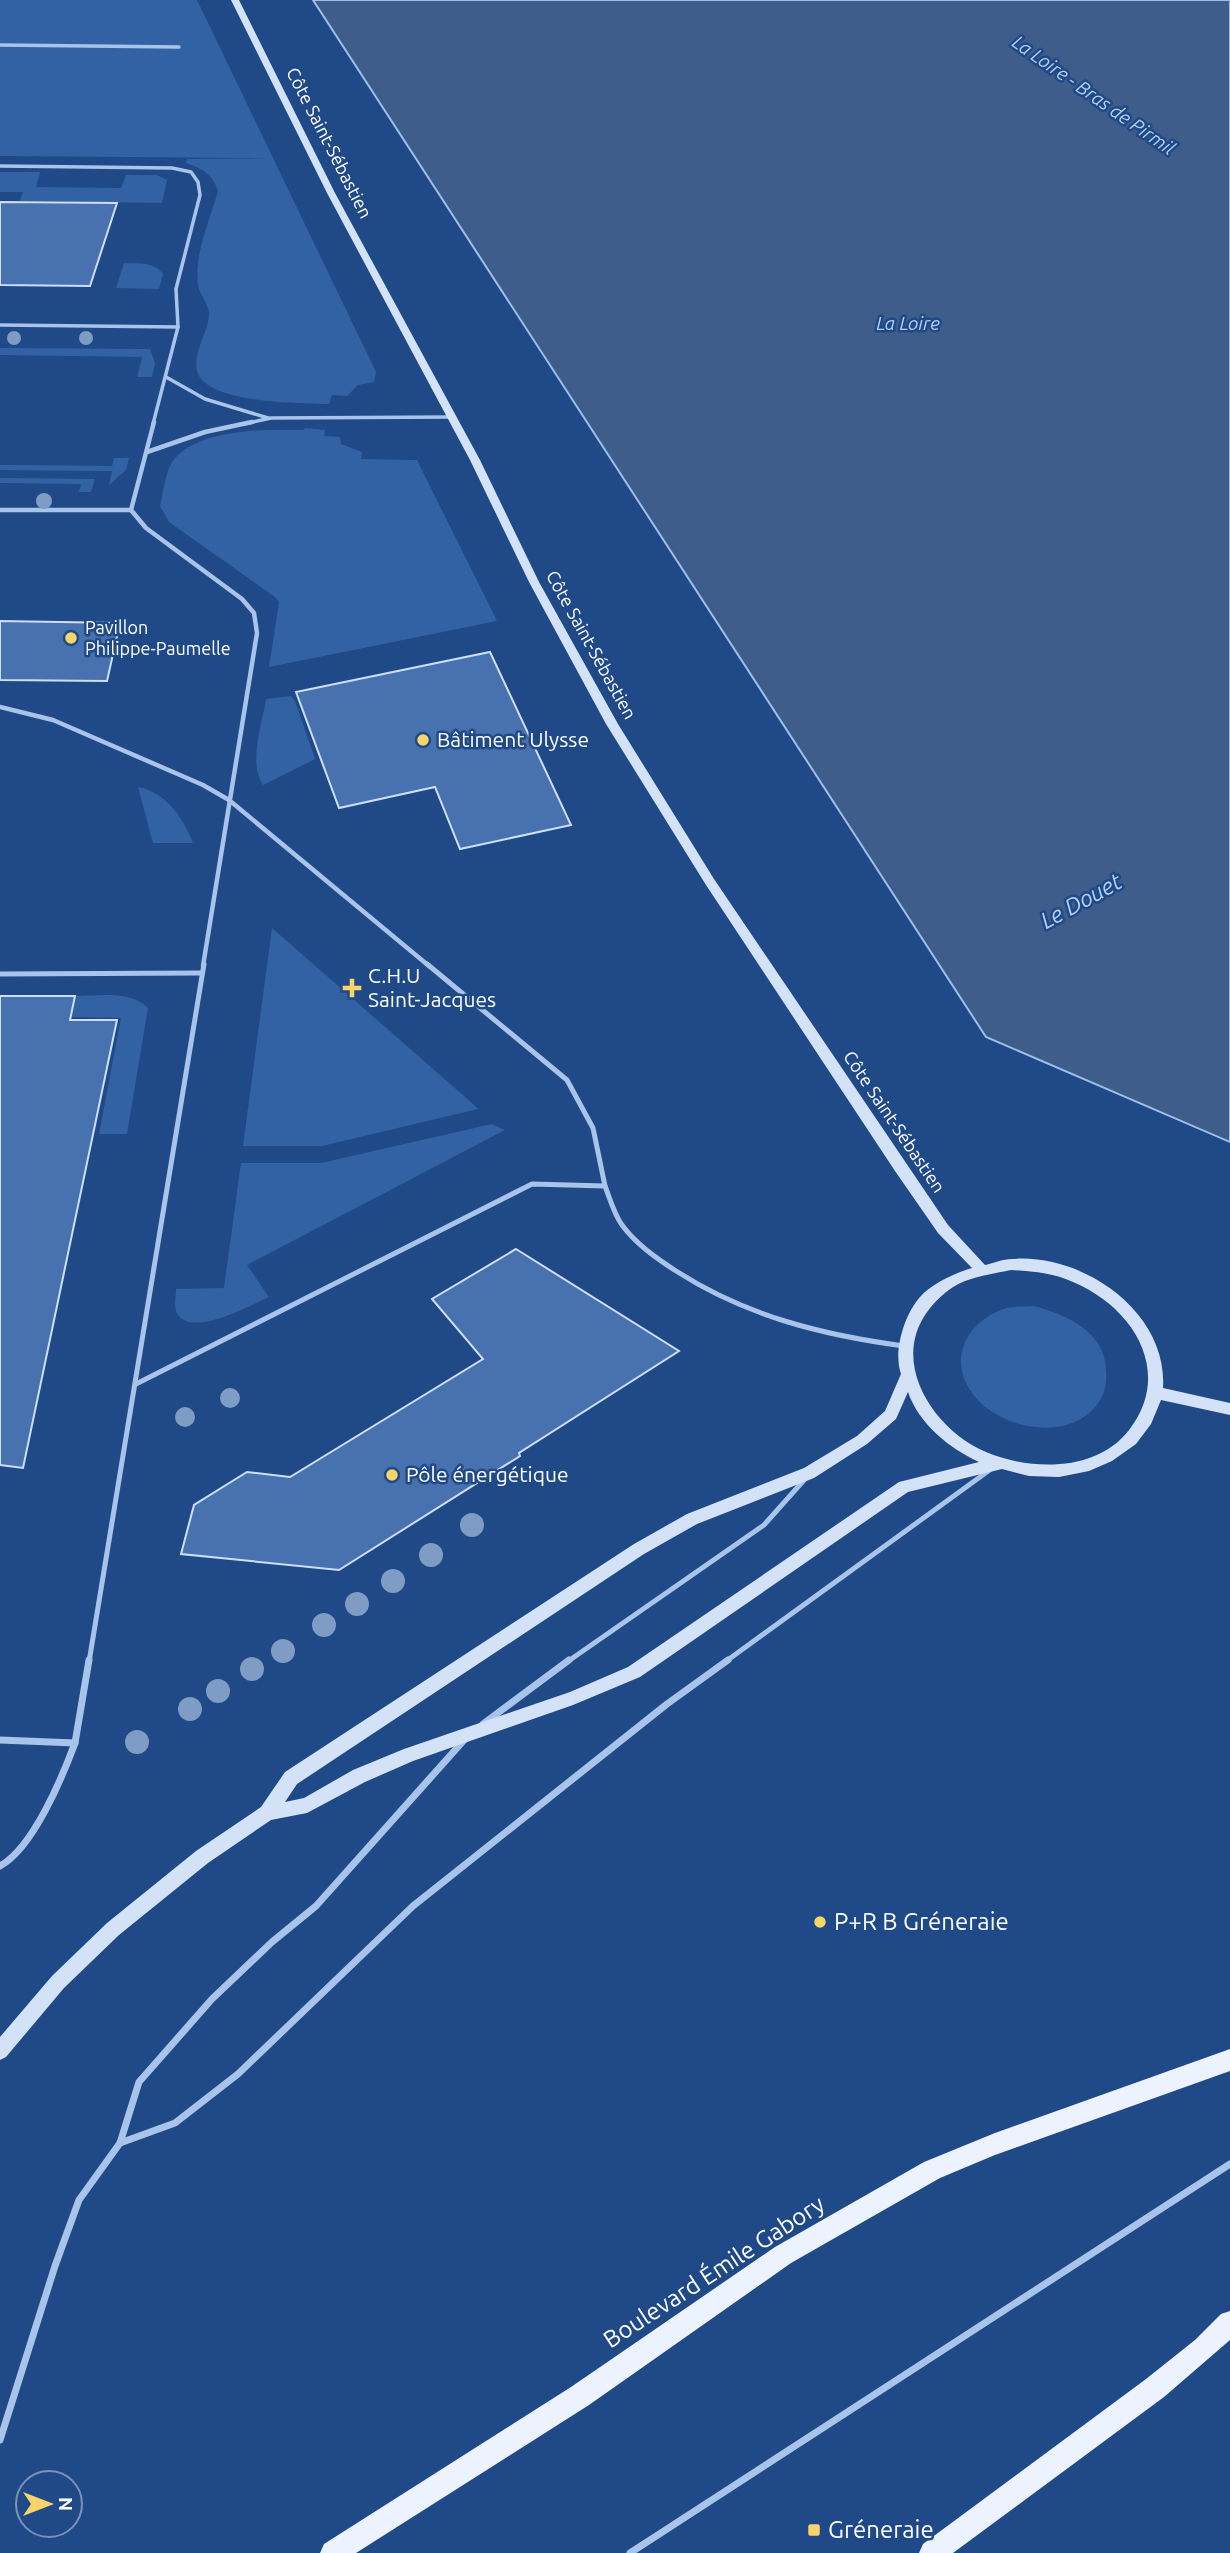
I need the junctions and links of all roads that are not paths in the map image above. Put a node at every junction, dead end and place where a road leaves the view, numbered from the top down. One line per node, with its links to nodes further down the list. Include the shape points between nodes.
1 (235, 0): 8 (main road, Côte Saint-Sébastien, via 331,193)
2 (0, 45): 3 (lane)
3 (179, 47)
4 (0, 166): 6 (lane, via 191,172 200,195 176,289)
5 (0, 325): 6 (lane)
6 (178, 327): 7 (lane)
7 (166, 377): 9 (lane, via 205,399); 10 (lane)
8 (452, 417): 9 (lane); 18 (main road, Côte Saint-Sébastien, via 534,582 612,724 710,882 943,1229)
9 (271, 418): 10 (lane, via 205,432)
10 (147, 452): 12 (lane)
11 (0, 510): 12 (lane)
12 (131, 510): 14 (lane, via 146,528 242,598 254,613 257,633)
13 (0, 708): 14 (lane, via 53,720)
14 (229, 800): 15 (lane); 17 (lane, via 567,1080 593,1128)
15 (200, 973): 16 (lane); 21 (lane)
16 (0, 974)
17 (606, 1186): 19 (lane, via 621,1224 645,1250 689,1281 766,1319 815,1333); 21 (lane, via 531,1184)
18 (980, 1268): 19 (main road, via 947,1282 929,1297 915,1315); 22 (main road, via 1011,1264 1043,1267 1104,1290 1147,1337 1156,1365)
19 (905, 1346): 20 (main road)
20 (908, 1377): 24 (main road, via 921,1408 946,1436); 25 (main road, via 891,1415)
21 (136, 1384): 28 (lane)
22 (1156, 1393): 23 (main road); 24 (main road, via 1133,1439 1102,1460 1041,1471)
23 (1230, 1409)
24 (998, 1464): 26 (main road, via 904,1487 634,1672); 33 (lane, via 667,1704 413,1906 239,2074 175,2123)
25 (809, 1474): 26 (lane, via 764,1525); 29 (main road, via 692,1519 639,1549 291,1779)
26 (470, 1734): 29 (main road, via 359,1776 307,1805); 33 (lane, via 316,1906 212,1999 165,2050 139,2082)
27 (0, 1740): 28 (lane)
28 (75, 1743): 30 (lane, via 58,1789 13,1859)
29 (267, 1813): 31 (main road, via 202,1857 113,1929 58,1982)
30 (0, 1866)
31 (0, 2050)
32 (1230, 2060): 37 (main road, Boulevard Émile Gabory, via 932,2170 783,2255 580,2396)
33 (120, 2143): 36 (lane, via 79,2200)
34 (1230, 2164): 38 (lane)
35 (1230, 2323): 39 (main road, via 1155,2388)
36 (0, 2440)
37 (333, 2553)
38 (630, 2553)
39 (932, 2553)

